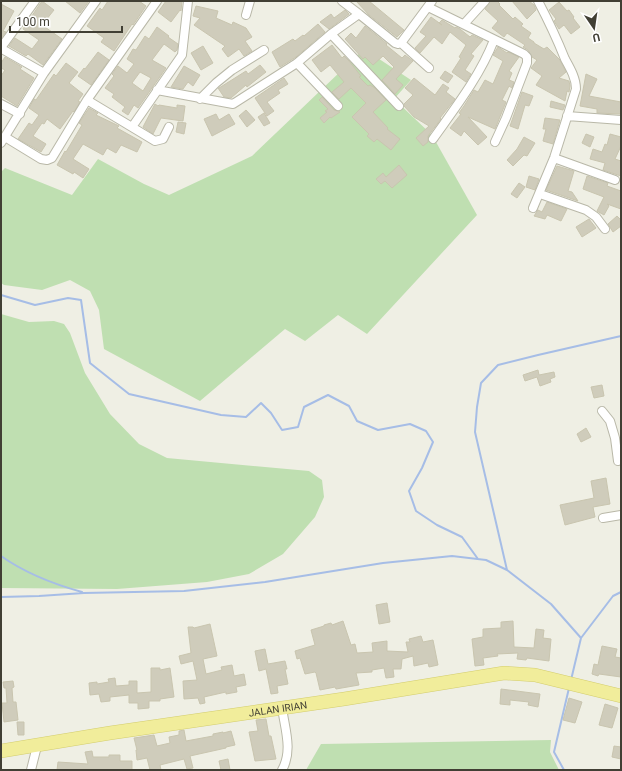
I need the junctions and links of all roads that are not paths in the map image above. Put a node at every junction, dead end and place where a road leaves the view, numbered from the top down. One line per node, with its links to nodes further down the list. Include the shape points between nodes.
1 (35, 1): 19 (street, via 2,48)
2 (96, 1): 19 (street)
3 (157, 1): 22 (street)
4 (188, 1): 20 (street, via 182,54)
5 (250, 1): 11 (street)
6 (342, 1): 10 (street)
7 (485, 1): 12 (street)
8 (538, 1): 27 (street, via 574,79 575,92)
9 (430, 4): 12 (street); 15 (street)
10 (359, 14): 13 (street); 15 (street, via 395,43)
11 (246, 15)
12 (464, 24): 14 (street)
13 (331, 34): 17 (street); 25 (street)
14 (494, 40): 31 (street, via 473,80); 33 (street, via 524,54 528,60)
15 (401, 43): 18 (street)
16 (264, 50): 21 (street, via 232,70)
17 (297, 62): 21 (street, via 233,104); 24 (street)
18 (429, 68)
19 (44, 73): 26 (street)
20 (157, 90): 21 (street); 29 (street)
21 (200, 98)
22 (88, 100): 29 (street); 32 (street, via 49,160 41,159)
23 (1, 104): 26 (street)
24 (338, 106)
25 (398, 106)
26 (20, 114): 32 (street)
27 (568, 116): 28 (street); 34 (street)
28 (621, 120)
29 (132, 127): 30 (street, via 158,141 163,139)
30 (169, 127)
31 (433, 139)
32 (3, 140)
33 (495, 142)
34 (554, 158): 35 (street); 36 (street)
35 (615, 180)
36 (540, 194): 37 (street); 38 (street, via 590,212)
37 (533, 208)
38 (605, 229)
39 (602, 411): 40 (street, via 610,421 618,461)
40 (621, 460)
41 (621, 515): 42 (street)
42 (603, 518)
43 (621, 696): 44 (main road, JALAN IRIAN, via 535,675 504,673)
44 (282, 708): 45 (main road, JALAN IRIAN); 48 (street, via 288,746)
45 (37, 746): 46 (main road, JALAN IRIAN); 47 (street)
46 (1, 751)
47 (31, 770)
48 (282, 770)

